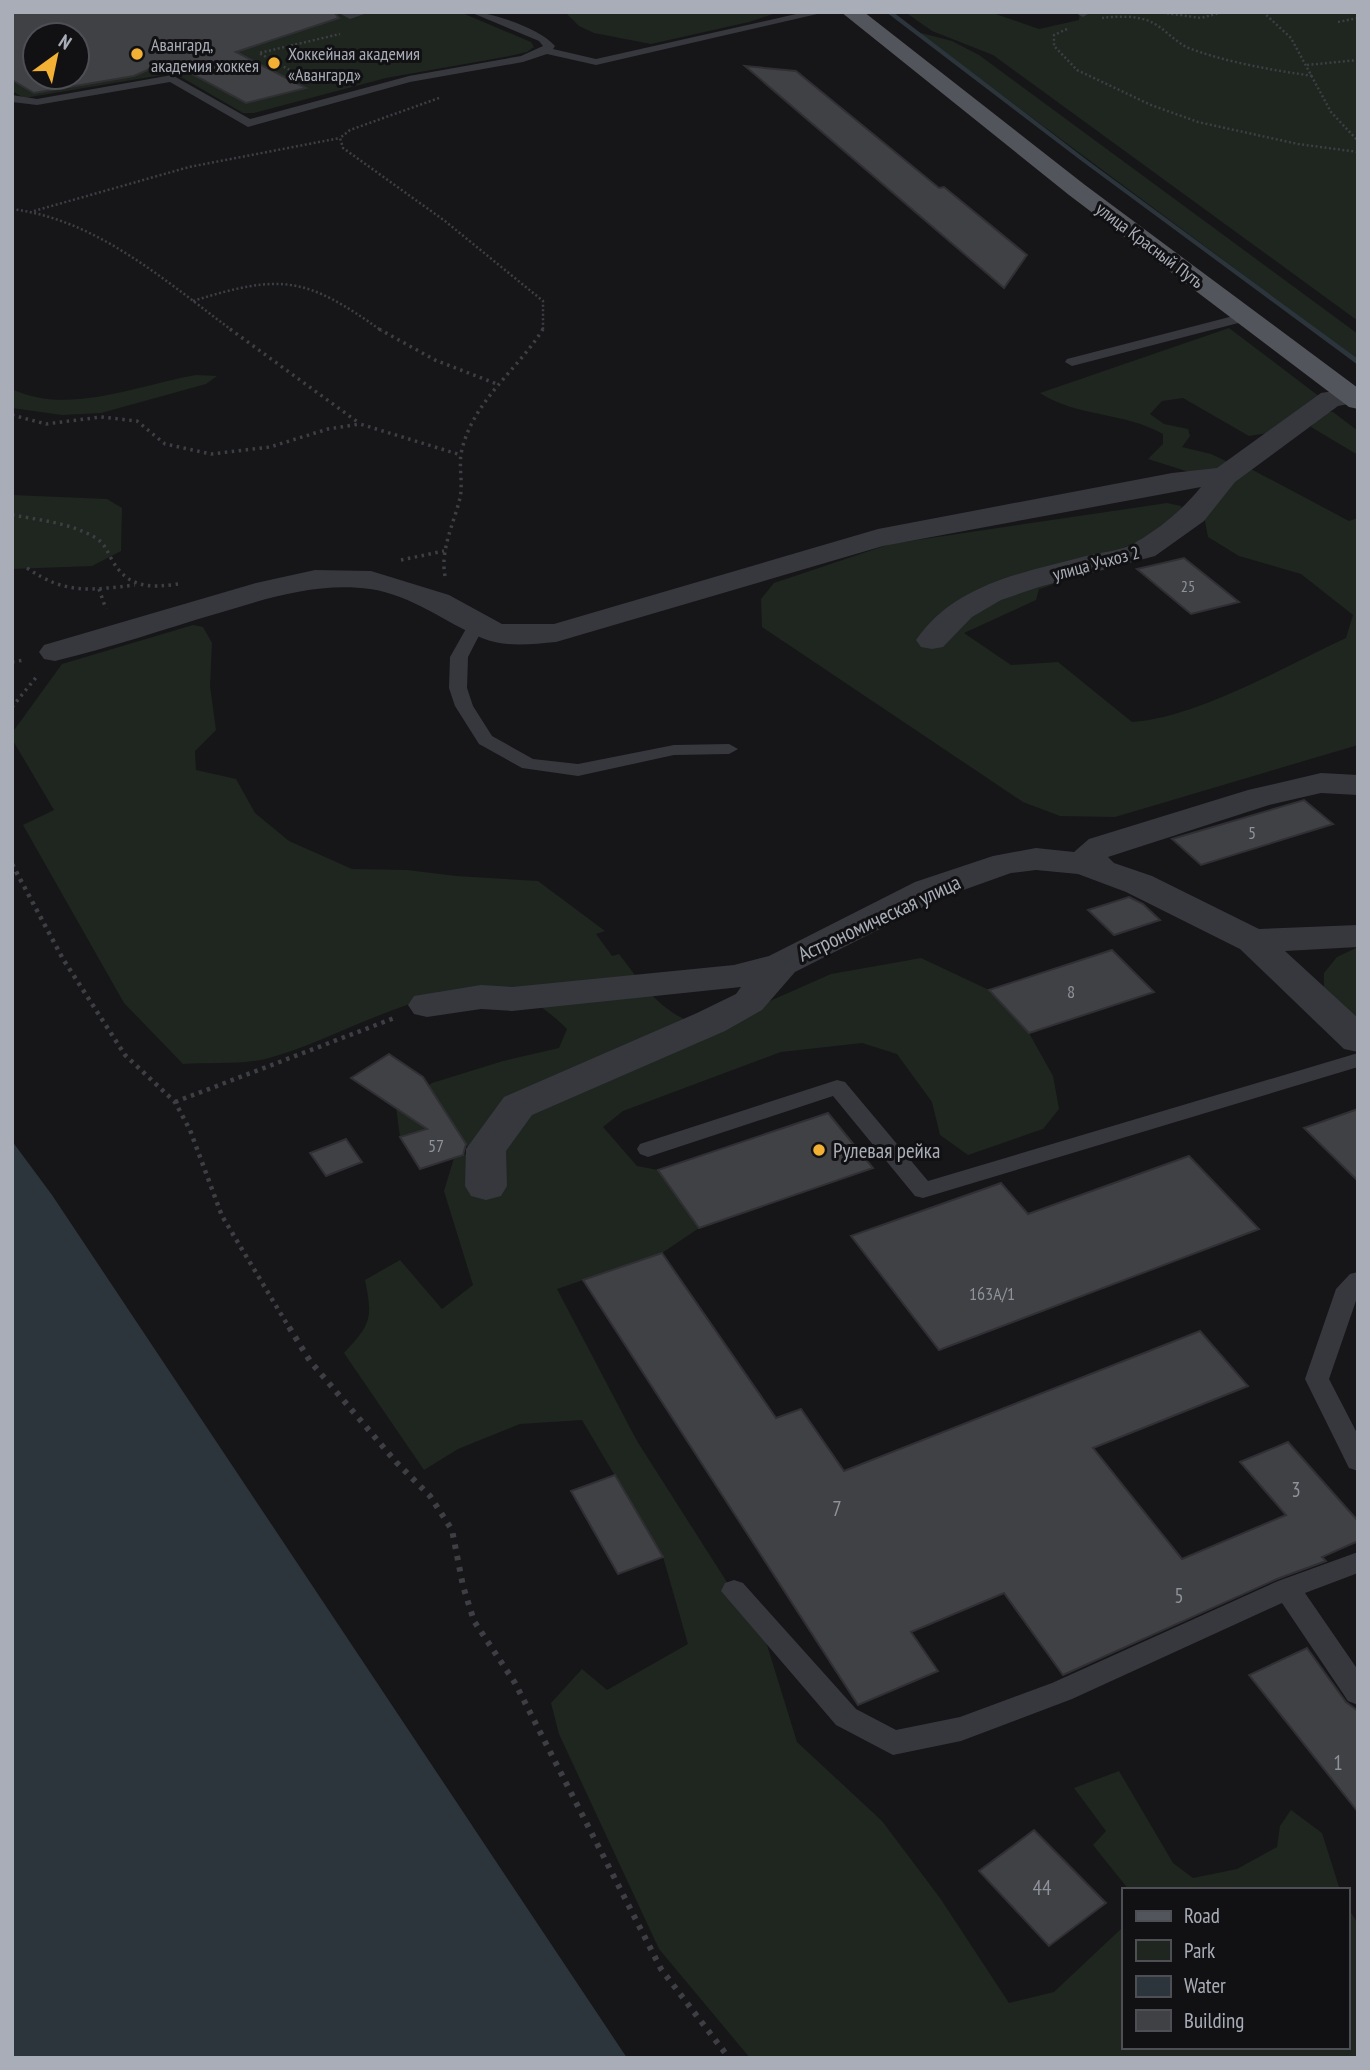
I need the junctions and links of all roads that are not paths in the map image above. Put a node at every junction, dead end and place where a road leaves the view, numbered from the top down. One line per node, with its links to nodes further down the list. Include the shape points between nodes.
1 (342, 12): 2 (lane, via 350,16)
2 (365, 12)
3 (475, 12): 7 (lane, via 543,39 549,46)
4 (821, 12): 7 (lane, via 596,62)
5 (851, 12): 8 (main road)
6 (875, 12): 8 (main road)
7 (546, 51): 9 (lane, via 409,79 248,122 172,78 37,102)
8 (954, 84): 10 (main road, улица Красный Путь, via 1077,190); 12 (main road, улица Красный Путь, via 1042,146)
9 (12, 98)
10 (1245, 317): 11 (lane); 12 (main road, улица Красный Путь)
11 (1072, 362)
12 (1355, 393): 13 (street, улица Учхоз 2, via 1330,399)
13 (1225, 476): 14 (street, via 878,538 556,633 518,635); 15 (street, улица Учхоз 2, via 1194,515 1145,550 990,594 961,610)
14 (477, 624): 16 (street, via 438,601 372,580 315,579); 17 (lane, via 458,657 461,697 485,740 528,764 578,769 674,750)
15 (932, 640)
16 (55, 652)
17 (729, 749)
18 (1358, 785): 19 (street, via 1321,783 1297,788 1101,846 1090,858)
19 (1101, 870): 21 (street, Астрономическая улица); 22 (street, Астрономическая улица, via 1036,859 1005,863 928,890)
20 (1358, 936): 21 (street, Астрономическая улица)
21 (1253, 941): 24 (street)
22 (782, 964): 23 (street, Астрономическая улица, via 724,978); 27 (street, via 749,1002 518,1106 486,1149)
23 (427, 1005)
24 (1358, 1040)
25 (1358, 1060): 26 (lane, via 923,1190 838,1087)
26 (648, 1150)
27 (485, 1186)
28 (1358, 1280): 29 (lane, via 1348,1289 1317,1379)
29 (1358, 1461)
30 (1358, 1562): 31 (lane)
31 (1287, 1589): 32 (lane, via 1062,1691 961,1729 893,1743 846,1717); 33 (lane)
32 (734, 1591)
33 (1358, 1693)

